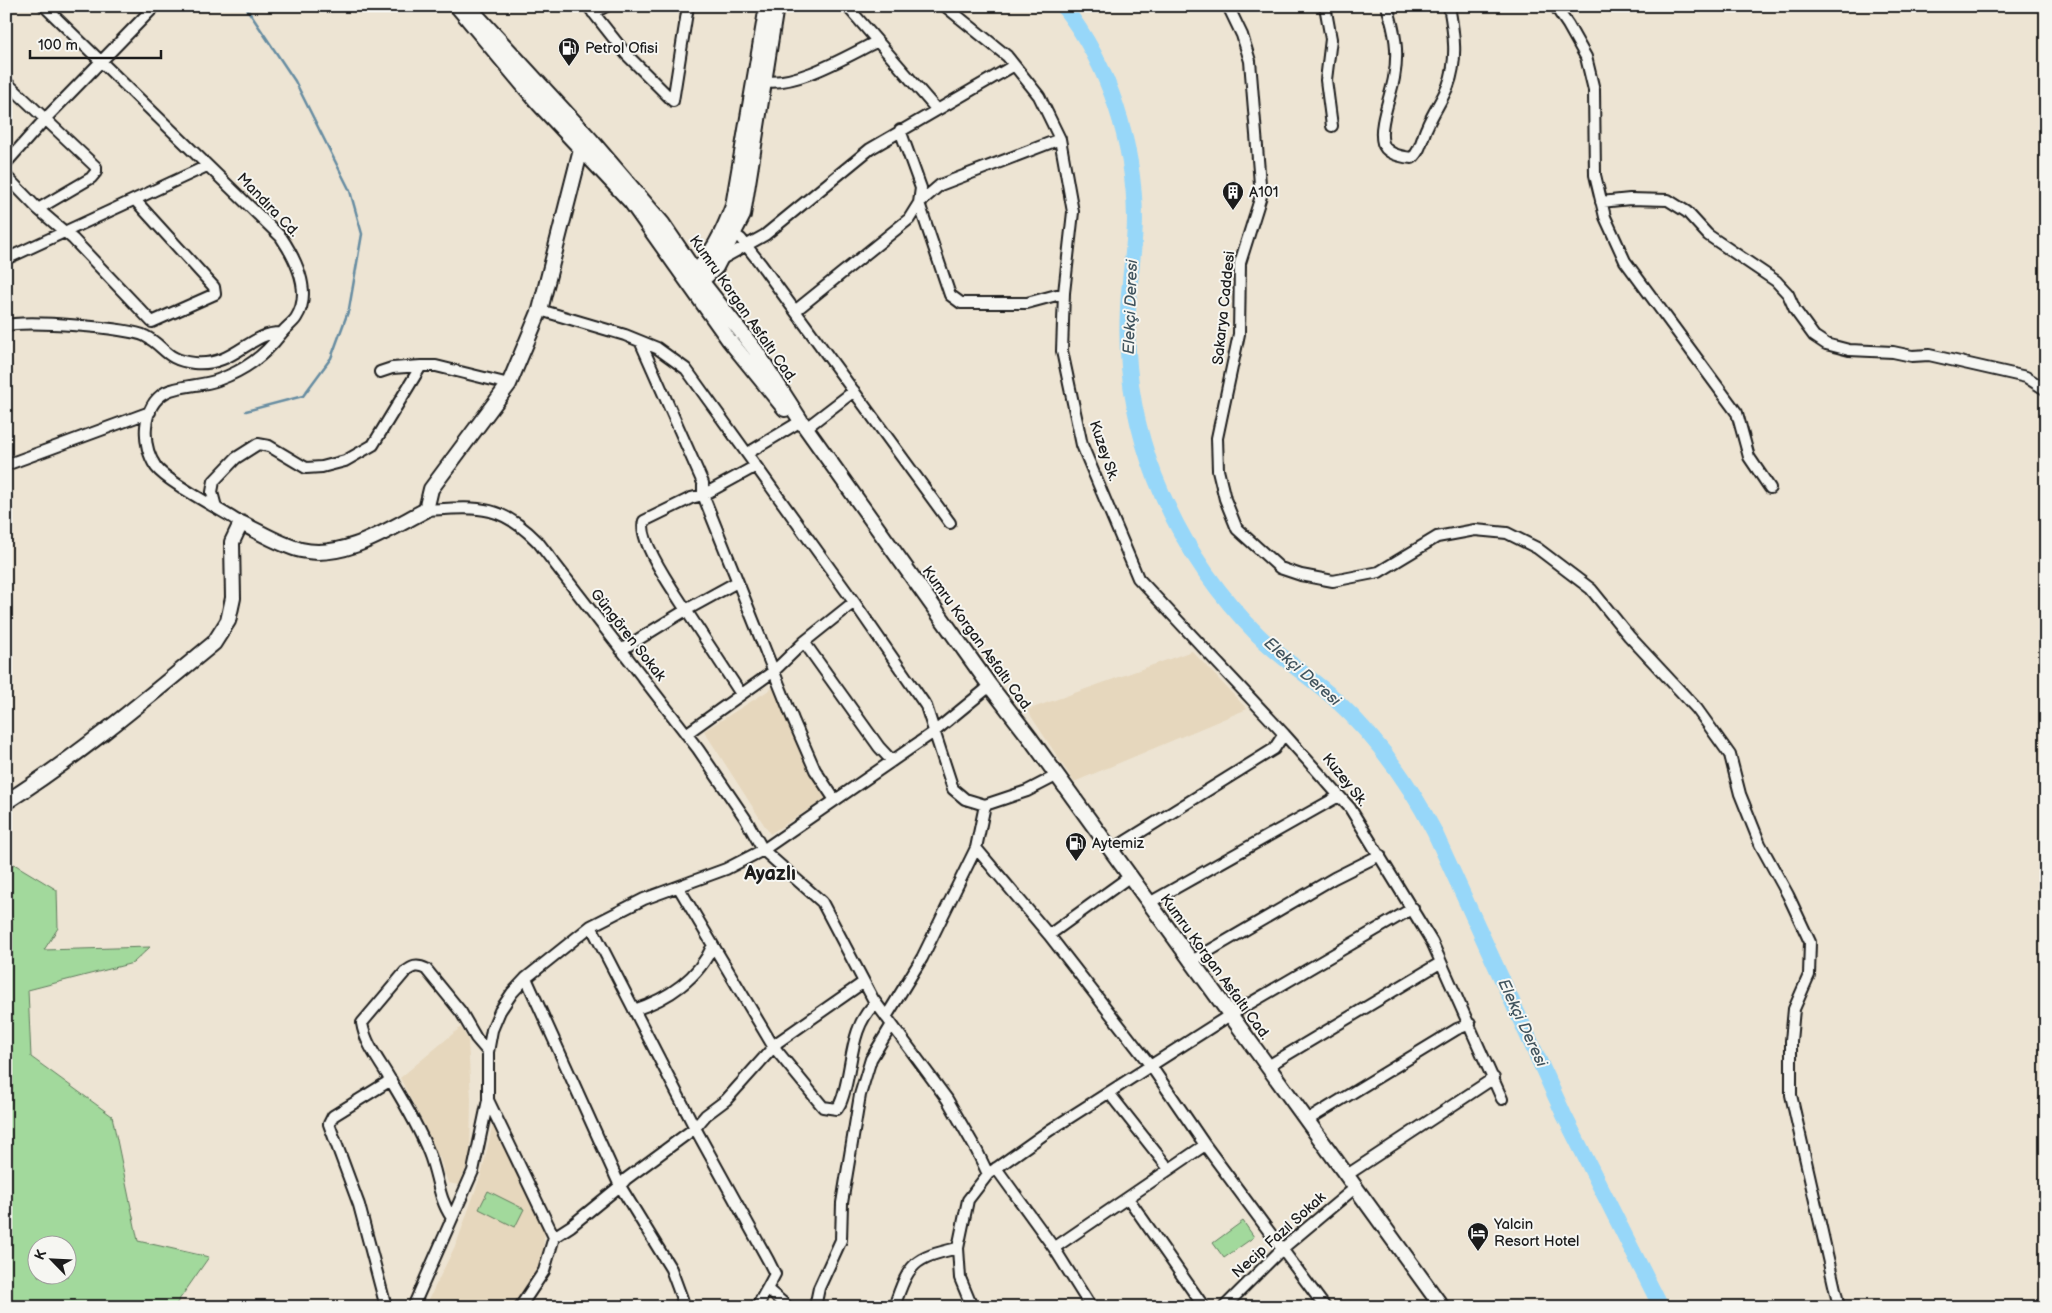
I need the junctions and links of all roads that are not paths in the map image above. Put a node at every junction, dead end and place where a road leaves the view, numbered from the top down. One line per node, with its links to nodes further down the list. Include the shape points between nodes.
1 (44, 6): 19 (street, Mandıra Cd.)
2 (155, 6): 19 (street)
3 (457, 6): 28 (main road, via 507,68)
4 (468, 6): 41 (main road, Kumru Korgan Asfaltı Cad., via 662,223)
5 (606, 6): 16 (street)
6 (688, 6): 16 (street, via 673,101 626,54)
7 (767, 6): 17 (main road)
8 (776, 6): 17 (main road)
9 (847, 6): 18 (street)
10 (945, 6): 20 (street, Kuzey Sk., via 1007,56)
11 (1228, 6): 141 (street, Sakarya Caddesi, via 1250,61 1261,196 1240,264 1239,334 1216,438 1218,470 1237,529 1280,568 1333,581 1379,572 1437,537 1476,530 1507,533 1537,548 1591,590 1697,709 1730,755 1740,794 1760,844 1810,942 1809,975 1794,1009 1791,1096)
12 (1325, 6): 25 (street, via 1331,39 1326,80)
13 (1387, 6): 14 (street, via 1397,51 1382,133 1383,145 1389,152 1404,158 1417,154 1448,85 1455,37)
14 (1449, 6)
15 (1555, 6): 33 (street, via 1586,57 1592,81 1595,175)
16 (590, 10)
17 (767, 33): 21 (main road)
18 (876, 42): 21 (street, via 793,80); 23 (street)
19 (100, 63): 24 (street); 30 (street, Mandıra Cd.)
20 (1013, 66): 23 (street); 27 (street, Kuzey Sk., via 1039,96)
21 (759, 81): 36 (main road, via 742,215)
22 (6, 82): 24 (street)
23 (937, 110): 26 (street)
24 (46, 118): 29 (street); 35 (street, via 94,165 96,172)
25 (1332, 126)
26 (900, 130): 34 (street, via 921,188); 38 (street, via 870,149 765,235)
27 (1060, 139): 34 (street, via 940,185); 42 (street, Kuzey Sk., via 1073,212)
28 (581, 149): 41 (main road, via 631,202); 43 (main road)
29 (6, 163)
30 (207, 166): 32 (street); 47 (street, Mandıra Cd., via 281,237 295,258 303,299 296,318)
31 (6, 176): 35 (street)
32 (135, 200): 37 (street); 46 (street, via 214,287 215,294)
33 (1601, 202): 53 (street, via 1668,200 1687,212 1708,234 1776,281 1814,336 1826,344 1849,350 1930,355 2026,377); 60 (street, via 1604,217 1625,261 1736,413 1749,457)
34 (920, 203): 42 (street, via 950,295 961,303 1027,303); 44 (street, via 909,219)
35 (38, 209): 37 (street)
36 (730, 231): 38 (street); 40 (main road); 41 (main road)
37 (64, 232): 39 (street); 46 (street)
38 (746, 246): 40 (street); 44 (street)
39 (6, 259)
40 (720, 260): 41 (main road)
41 (694, 282): 56 (main road, Kumru Korgan Asfaltı Cad., via 756,351)
42 (1064, 293): 76 (street, Kuzey Sk., via 1062,351 1082,445 1138,578)
43 (540, 310): 49 (street); 52 (main road)
44 (795, 311): 54 (street)
45 (7, 322): 48 (street, via 66,323)
46 (152, 322): 48 (street)
47 (281, 334): 48 (street, via 264,335 232,356 210,363 176,360); 55 (street, Mandıra Cd., via 261,358 242,371 216,381 167,392)
48 (148, 338)
49 (640, 341): 57 (street, via 657,348 686,369); 61 (street, via 702,483)
50 (421, 366): 51 (street); 52 (street, via 436,366); 62 (street, via 373,445 346,461 306,468 269,446 258,444 236,458 214,481)
51 (380, 372)
52 (509, 384): 63 (main road, via 431,489)
53 (2046, 390)
54 (854, 392): 56 (street); 65 (street)
55 (150, 412): 58 (street); 62 (street, via 146,426 149,453 157,468)
56 (803, 425): 57 (street); 72 (main road, Kumru Korgan Asfaltı Cad.)
57 (748, 453): 59 (street)
58 (6, 465)
59 (756, 466): 61 (street); 67 (street)
60 (1770, 488)
61 (703, 495): 66 (street); 68 (street, via 644,521 642,526 658,563)
62 (214, 506): 64 (street)
63 (426, 510): 64 (main road, via 379,535 344,549 322,552 300,550); 70 (street, Güngören Sokak, via 473,508 498,513 520,524 538,542)
64 (241, 523): 81 (main road, via 232,542 233,598 228,621 214,643 95,740)
65 (950, 523)
66 (736, 582): 68 (street); 71 (street)
67 (854, 602): 69 (street); 74 (street, via 926,706)
68 (686, 610): 70 (street); 73 (street)
69 (804, 642): 71 (street); 77 (street)
70 (621, 650): 75 (street, Güngören Sokak)
71 (774, 670): 73 (street); 80 (street, via 815,770)
72 (990, 686): 74 (street); 78 (main road, Kumru Korgan Asfaltı Cad.)
73 (741, 694): 75 (street)
74 (934, 732): 77 (street); 82 (street, via 954,788 965,799)
75 (686, 734): 84 (street, Güngören Sokak, via 745,818)
76 (1284, 734): 79 (street, Kuzey Sk.); 85 (street, via 1274,749)
77 (892, 761): 80 (street)
78 (1056, 776): 82 (street, via 1028,791); 85 (main road, Kumru Korgan Asfaltı Cad.)
79 (1340, 796): 86 (street, Kuzey Sk.); 89 (street)
80 (835, 800): 84 (street)
81 (6, 802)
82 (986, 805): 83 (street)
83 (976, 848): 92 (street); 101 (street)
84 (763, 850): 88 (street); 97 (street, Güngören Sokak, via 822,902)
85 (1110, 851): 87 (main road, Kumru Korgan Asfaltı Cad.)
86 (1380, 855): 90 (street, Kuzey Sk.); 94 (street, via 1334,878)
87 (1129, 877): 89 (main road, Kumru Korgan Asfaltı Cad.); 92 (street)
88 (679, 888): 91 (street, via 644,899); 93 (street)
89 (1149, 903): 94 (main road, Kumru Korgan Asfaltı Cad.)
90 (1413, 908): 95 (street, Kuzey Sk.); 100 (street)
91 (591, 926): 96 (street); 99 (street)
92 (1049, 935): 105 (street)
93 (713, 945): 99 (street, via 693,977); 103 (street)
94 (1190, 962): 100 (main road, Kumru Korgan Asfaltı Cad.)
95 (1440, 962): 102 (street, Kuzey Sk.); 106 (street)
96 (526, 978): 104 (street, via 500,1011); 118 (street)
97 (864, 982): 98 (street, Güngören Sokak); 103 (street)
98 (876, 1003): 101 (street, Güngören Sokak); 103 (street, via 869,1010 855,1040 844,1096 837,1109 823,1107)
99 (634, 1010): 113 (street)
100 (1230, 1015): 105 (street); 106 (main road, Kumru Korgan Asfaltı Cad.)
101 (888, 1022): 116 (street, Güngören Sokak, via 947,1099); 133 (street, via 871,1059 860,1095 842,1203 841,1240 819,1288)
102 (1470, 1024): 107 (street, Kuzey Sk.); 112 (street)
103 (773, 1046): 113 (street, via 726,1100)
104 (488, 1052): 108 (street, via 426,969 413,966 362,1022 366,1038); 111 (street)
105 (1151, 1066): 109 (street); 114 (street)
106 (1268, 1066): 112 (main road, Kumru Korgan Asfaltı Cad.)
107 (1494, 1078): 110 (street, Kuzey Sk.); 117 (street)
108 (391, 1080): 121 (street, via 430,1154 443,1206); 127 (street, via 333,1116 329,1124 359,1205)
109 (1109, 1093): 115 (street); 116 (street)
110 (1502, 1099)
111 (488, 1100): 121 (street, via 473,1170); 122 (street)
112 (1306, 1122): 117 (main road, Kumru Korgan Asfaltı Cad.)
113 (695, 1128): 118 (street); 126 (street, via 775,1274)
114 (1205, 1145): 115 (street); 125 (street)
115 (1169, 1169): 120 (street)
116 (992, 1171): 123 (street, via 968,1200); 124 (street, Güngören Sokak)
117 (1347, 1175): 119 (main road, Kumru Korgan Asfaltı Cad.)
118 (620, 1186): 122 (street); 130 (street, via 667,1262)
119 (1356, 1187): 125 (street, Necip Fazıl Sokak); 140 (main road, Kumru Korgan Asfaltı Cad.)
120 (1128, 1198): 124 (street); 137 (street)
121 (452, 1218): 128 (street)
122 (554, 1237): 129 (street, via 544,1271)
123 (958, 1248): 134 (street, via 928,1254 919,1260 902,1283); 135 (street, via 960,1278)
124 (1054, 1248): 136 (street, Güngören Sokak)
125 (1282, 1249): 138 (street, Necip Fazıl Sokak); 139 (street)
126 (767, 1290): 131 (street); 132 (street)
127 (386, 1307)
128 (413, 1307)
129 (520, 1307)
130 (684, 1307)
131 (757, 1307)
132 (788, 1307)
133 (815, 1307)
134 (894, 1307)
135 (972, 1307)
136 (1091, 1307)
137 (1204, 1307)
138 (1224, 1307)
139 (1324, 1307)
140 (1442, 1307)
141 (1839, 1307)

